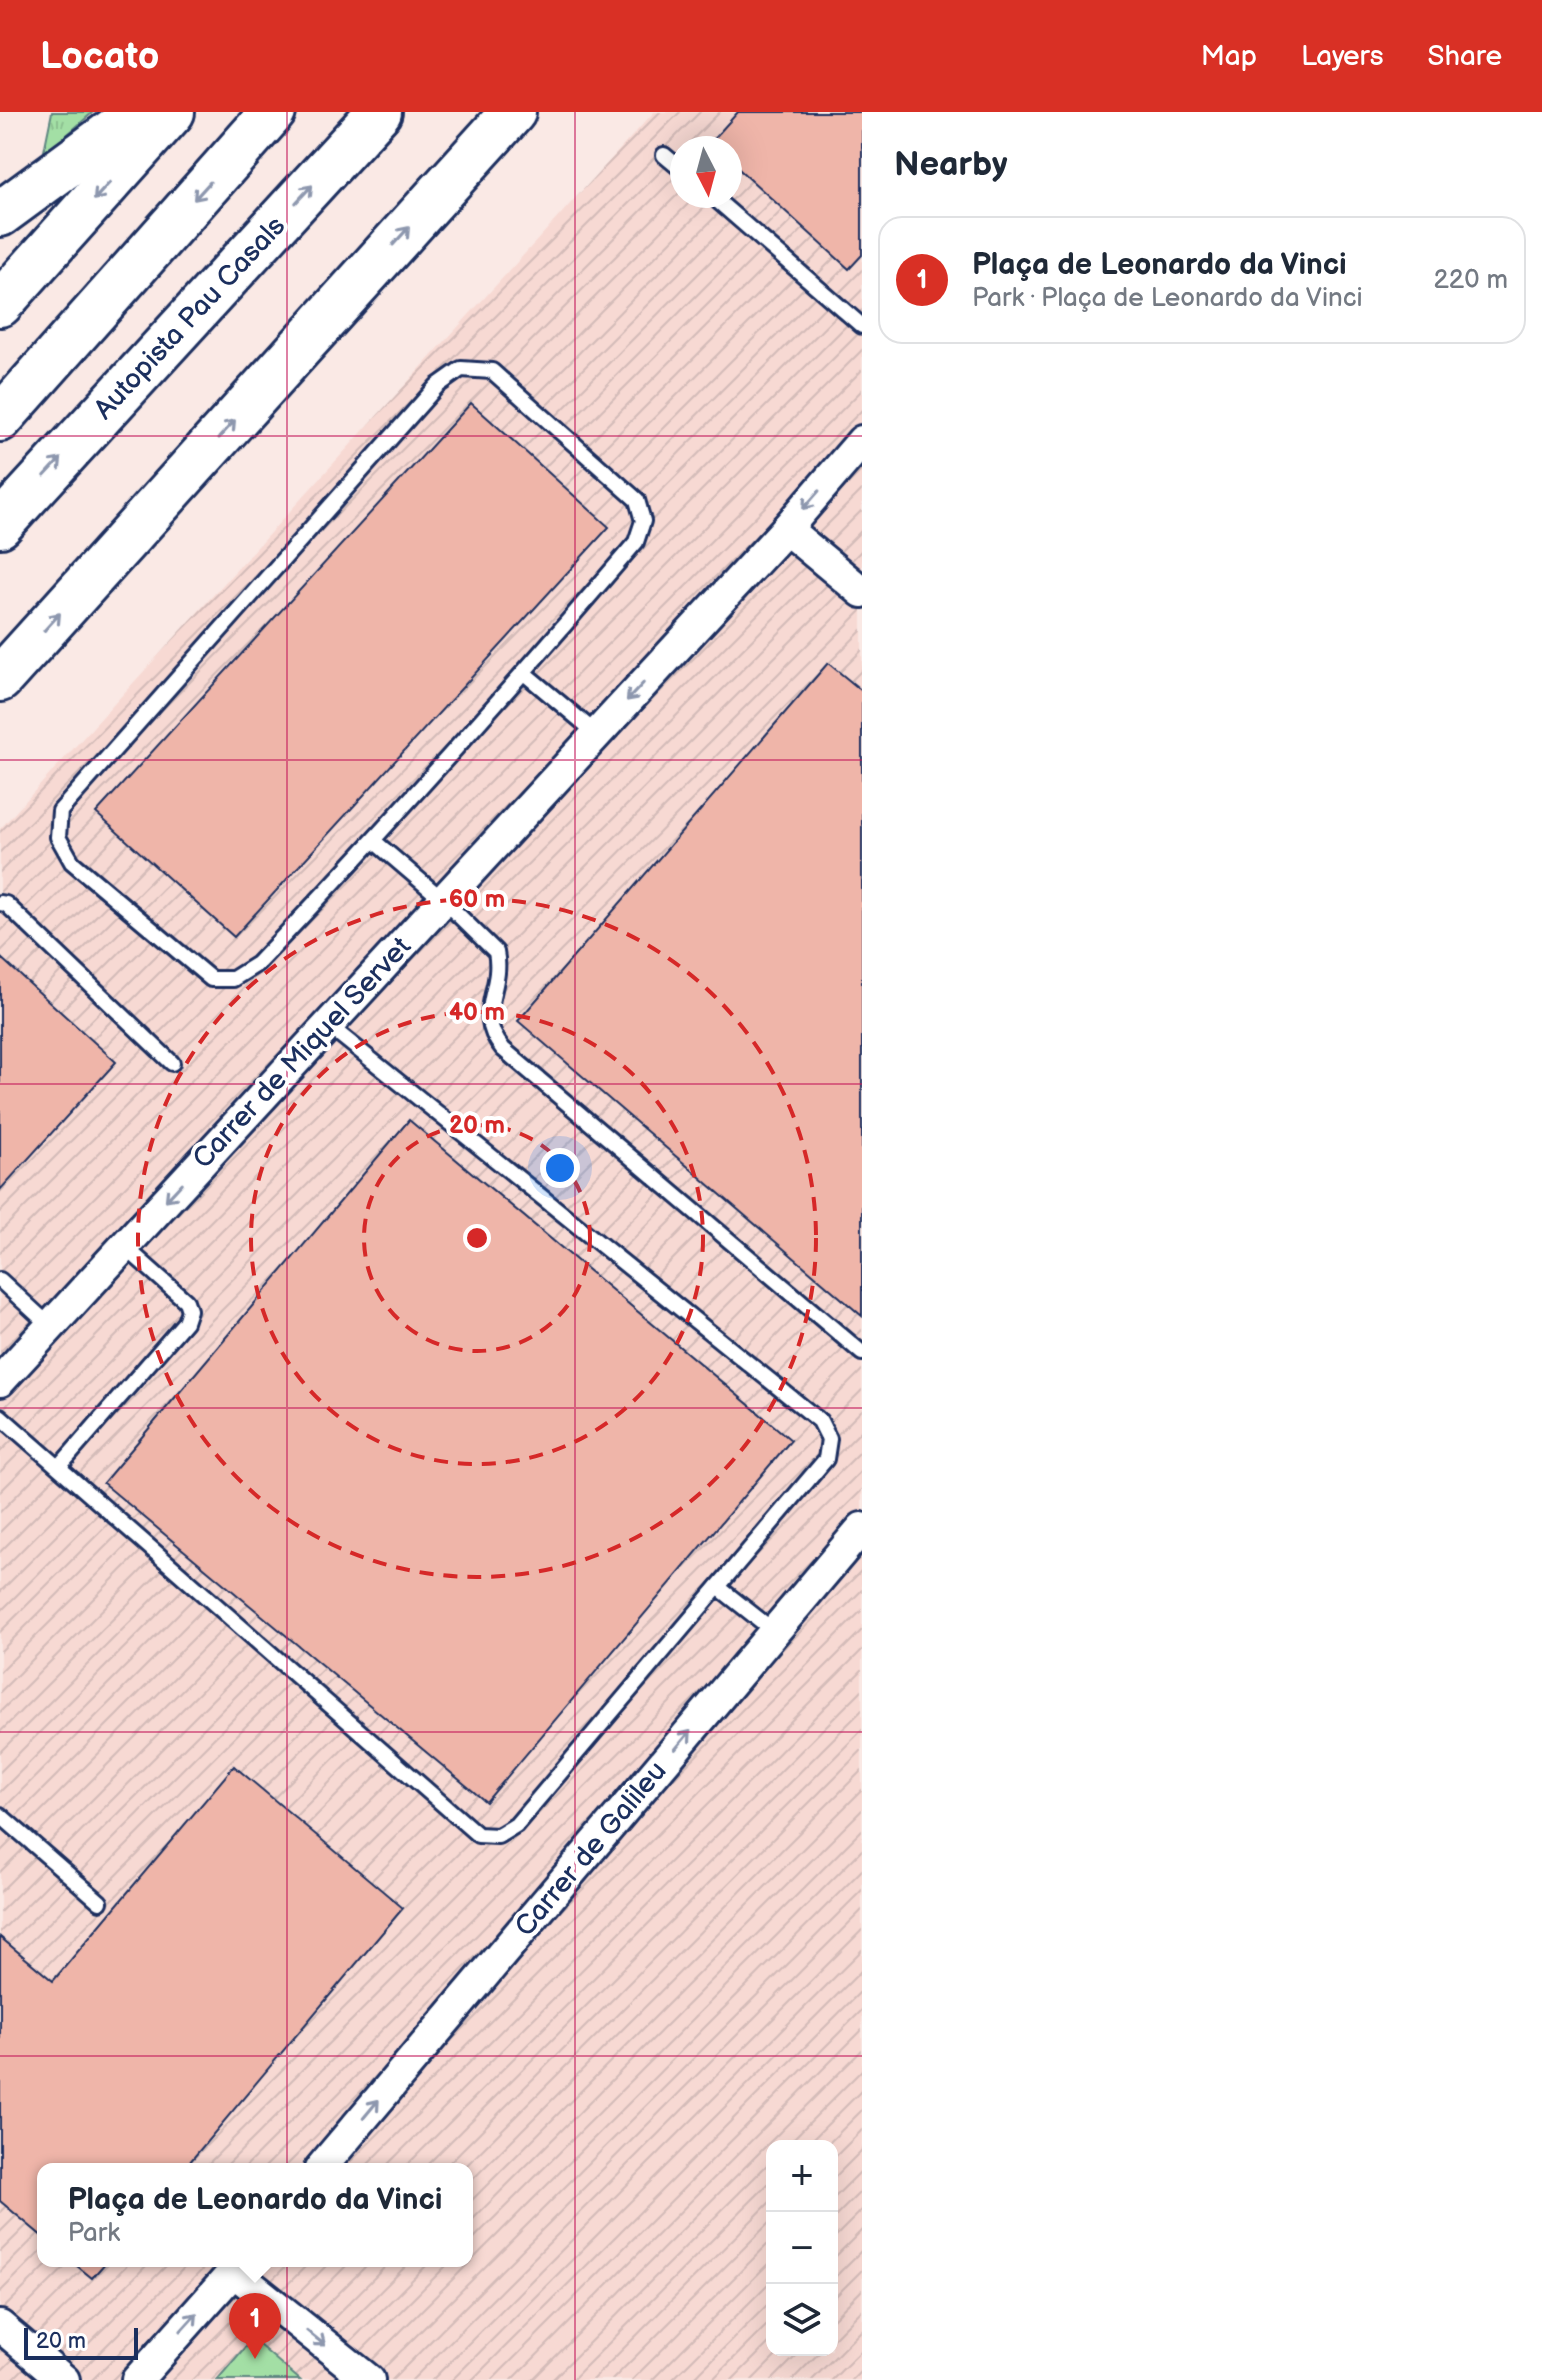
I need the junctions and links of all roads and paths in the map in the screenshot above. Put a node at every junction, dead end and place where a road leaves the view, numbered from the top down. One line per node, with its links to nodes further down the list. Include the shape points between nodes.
1 (139, 112): 9 (highway)
2 (172, 112): 10 (highway, one-way to 10)
3 (273, 112): 12 (highway, one-way to 12)
4 (379, 112): 14 (highway, Autopista Pau Casals, one-way to 4)
5 (513, 112): 18 (highway, one-way to 5)
6 (664, 155): 7 (lane)
7 (670, 160)
8 (726, 208): 11 (lane)
9 (0, 214)
10 (0, 304)
11 (862, 326)
12 (0, 419)
13 (856, 460): 15 (street, Carrer de Miquel Servet, one-way to 15)
14 (0, 525)
15 (786, 529): 16 (street); 19 (street, Carrer de Miquel Servet, one-way to 19)
16 (862, 592)
17 (524, 673): 19 (lane); 20 (lane); 20 (lane, via 636,542 643,521 637,500 492,371 461,369 437,386 60,811 58,837 72,862 211,979 233,979 257,964)
18 (0, 679)
19 (597, 734): 21 (street, Carrer de Miquel Servet)
20 (375, 842): 21 (lane)
21 (443, 900): 23 (street, Carrer de Miquel Servet); 28 (lane, via 496,952 489,1023 503,1049)
22 (0, 903): 24 (lane)
23 (328, 1025): 25 (street, Carrer de Miquel Servet, one-way to 25); 33 (lane, via 820,1421 829,1439 826,1459)
24 (172, 1063)
25 (124, 1246): 27 (street, Carrer de Miquel Servet); 31 (lane, via 186,1301 189,1310 185,1322)
26 (0, 1280): 27 (lane)
27 (50, 1326): 29 (street, Carrer de Miquel Servet)
28 (862, 1353)
29 (0, 1381)
30 (0, 1416): 31 (lane)
31 (59, 1467): 33 (lane, via 478,1835 498,1836 516,1825)
32 (862, 1528): 34 (street, Carrer de Galileu)
33 (718, 1587): 34 (lane)
34 (775, 1632): 37 (street, Carrer de Galileu, one-way to 34)
35 (0, 1815): 36 (lane)
36 (100, 1902)
37 (325, 2163)
38 (237, 2267): 42 (street, one-way to 38)
39 (239, 2267): 43 (street, one-way to 43)
40 (0, 2326): 41 (street)
41 (64, 2380)
42 (137, 2380)
43 (369, 2380)

